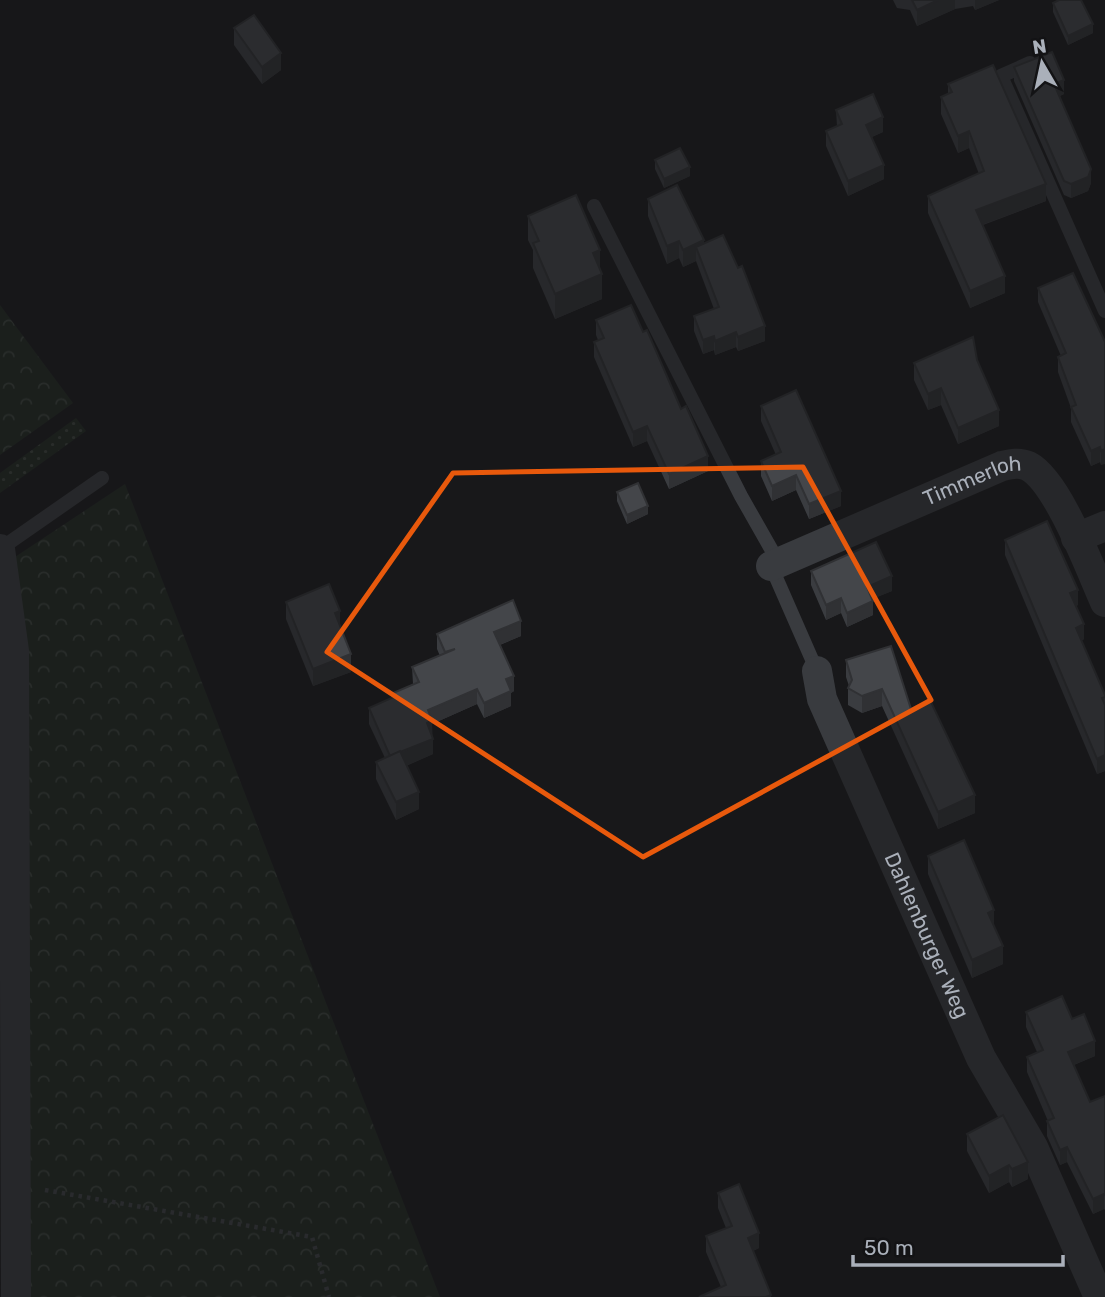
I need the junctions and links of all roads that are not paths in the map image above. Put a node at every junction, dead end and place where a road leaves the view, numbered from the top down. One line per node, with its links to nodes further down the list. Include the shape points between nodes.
1 (1049, 55): 3 (lane, via 1001,76)
2 (594, 206): 8 (lane, Dahlenburger Weg)
3 (1105, 311)
4 (102, 478): 7 (lane)
5 (1105, 526): 6 (street)
6 (1076, 538): 8 (street, Timmerloh, via 1043,478 1019,463 1002,466); 9 (street, Timmerloh)
7 (0, 549): 11 (street, via 14,651)
8 (775, 564): 10 (lane, Dahlenburger Weg)
9 (1105, 603)
10 (817, 671): 12 (street, Dahlenburger Weg, via 822,699 981,1058 1033,1147)
11 (16, 1297)
12 (1099, 1297)

